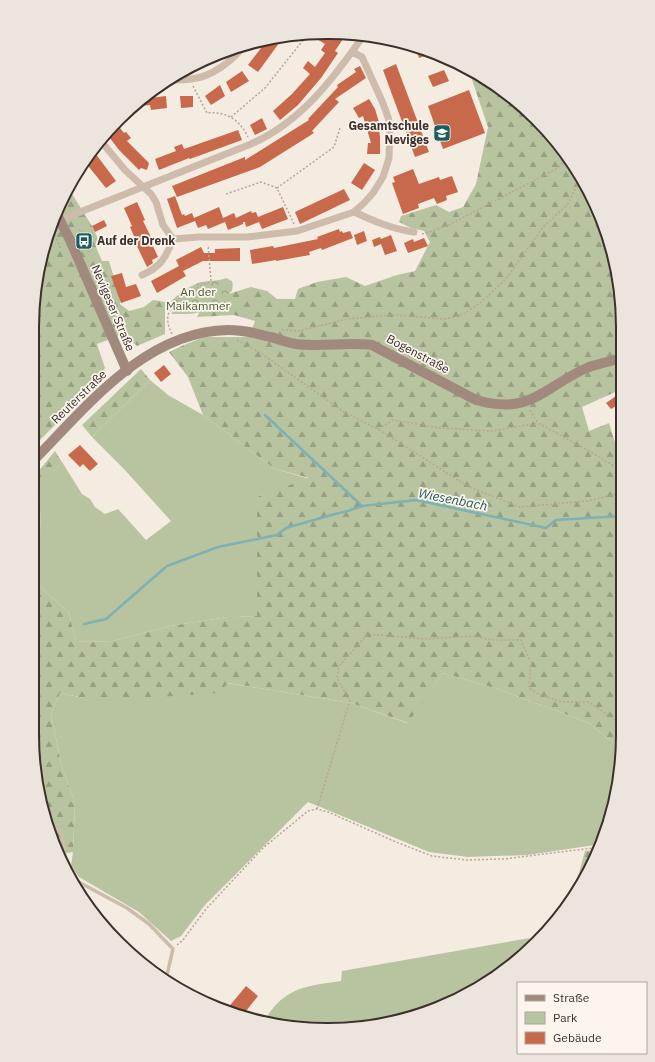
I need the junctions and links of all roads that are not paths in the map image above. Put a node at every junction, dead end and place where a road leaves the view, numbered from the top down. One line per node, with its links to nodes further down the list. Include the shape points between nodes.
1 (360, 41): 2 (street)
2 (352, 52): 6 (street, via 332,79 296,117 273,134); 7 (street, via 362,57 375,85 388,117 390,138 389,158 383,177 373,193)
3 (239, 53): 4 (street, via 222,67 191,79)
4 (181, 79)
5 (104, 145): 6 (street)
6 (143, 187): 8 (street); 11 (street, via 151,194 163,225)
7 (354, 212): 10 (street, via 383,225); 11 (street, via 297,231 247,237)
8 (62, 215)
9 (60, 220): 14 (main road, Nevigeser Straße)
10 (414, 232)
11 (173, 239): 12 (street, via 160,265)
12 (142, 275)
13 (616, 360): 14 (main road, Bogenstraße, via 590,366 527,402 508,405 476,400 372,345 295,344 248,331 223,330 195,334 149,354)
14 (126, 370): 15 (main road, Reuterstraße)
15 (39, 455)
16 (54, 827): 17 (lane, via 62,834)
17 (65, 853)
18 (80, 883): 19 (lane, via 127,908 149,924 173,949)
19 (167, 974)

